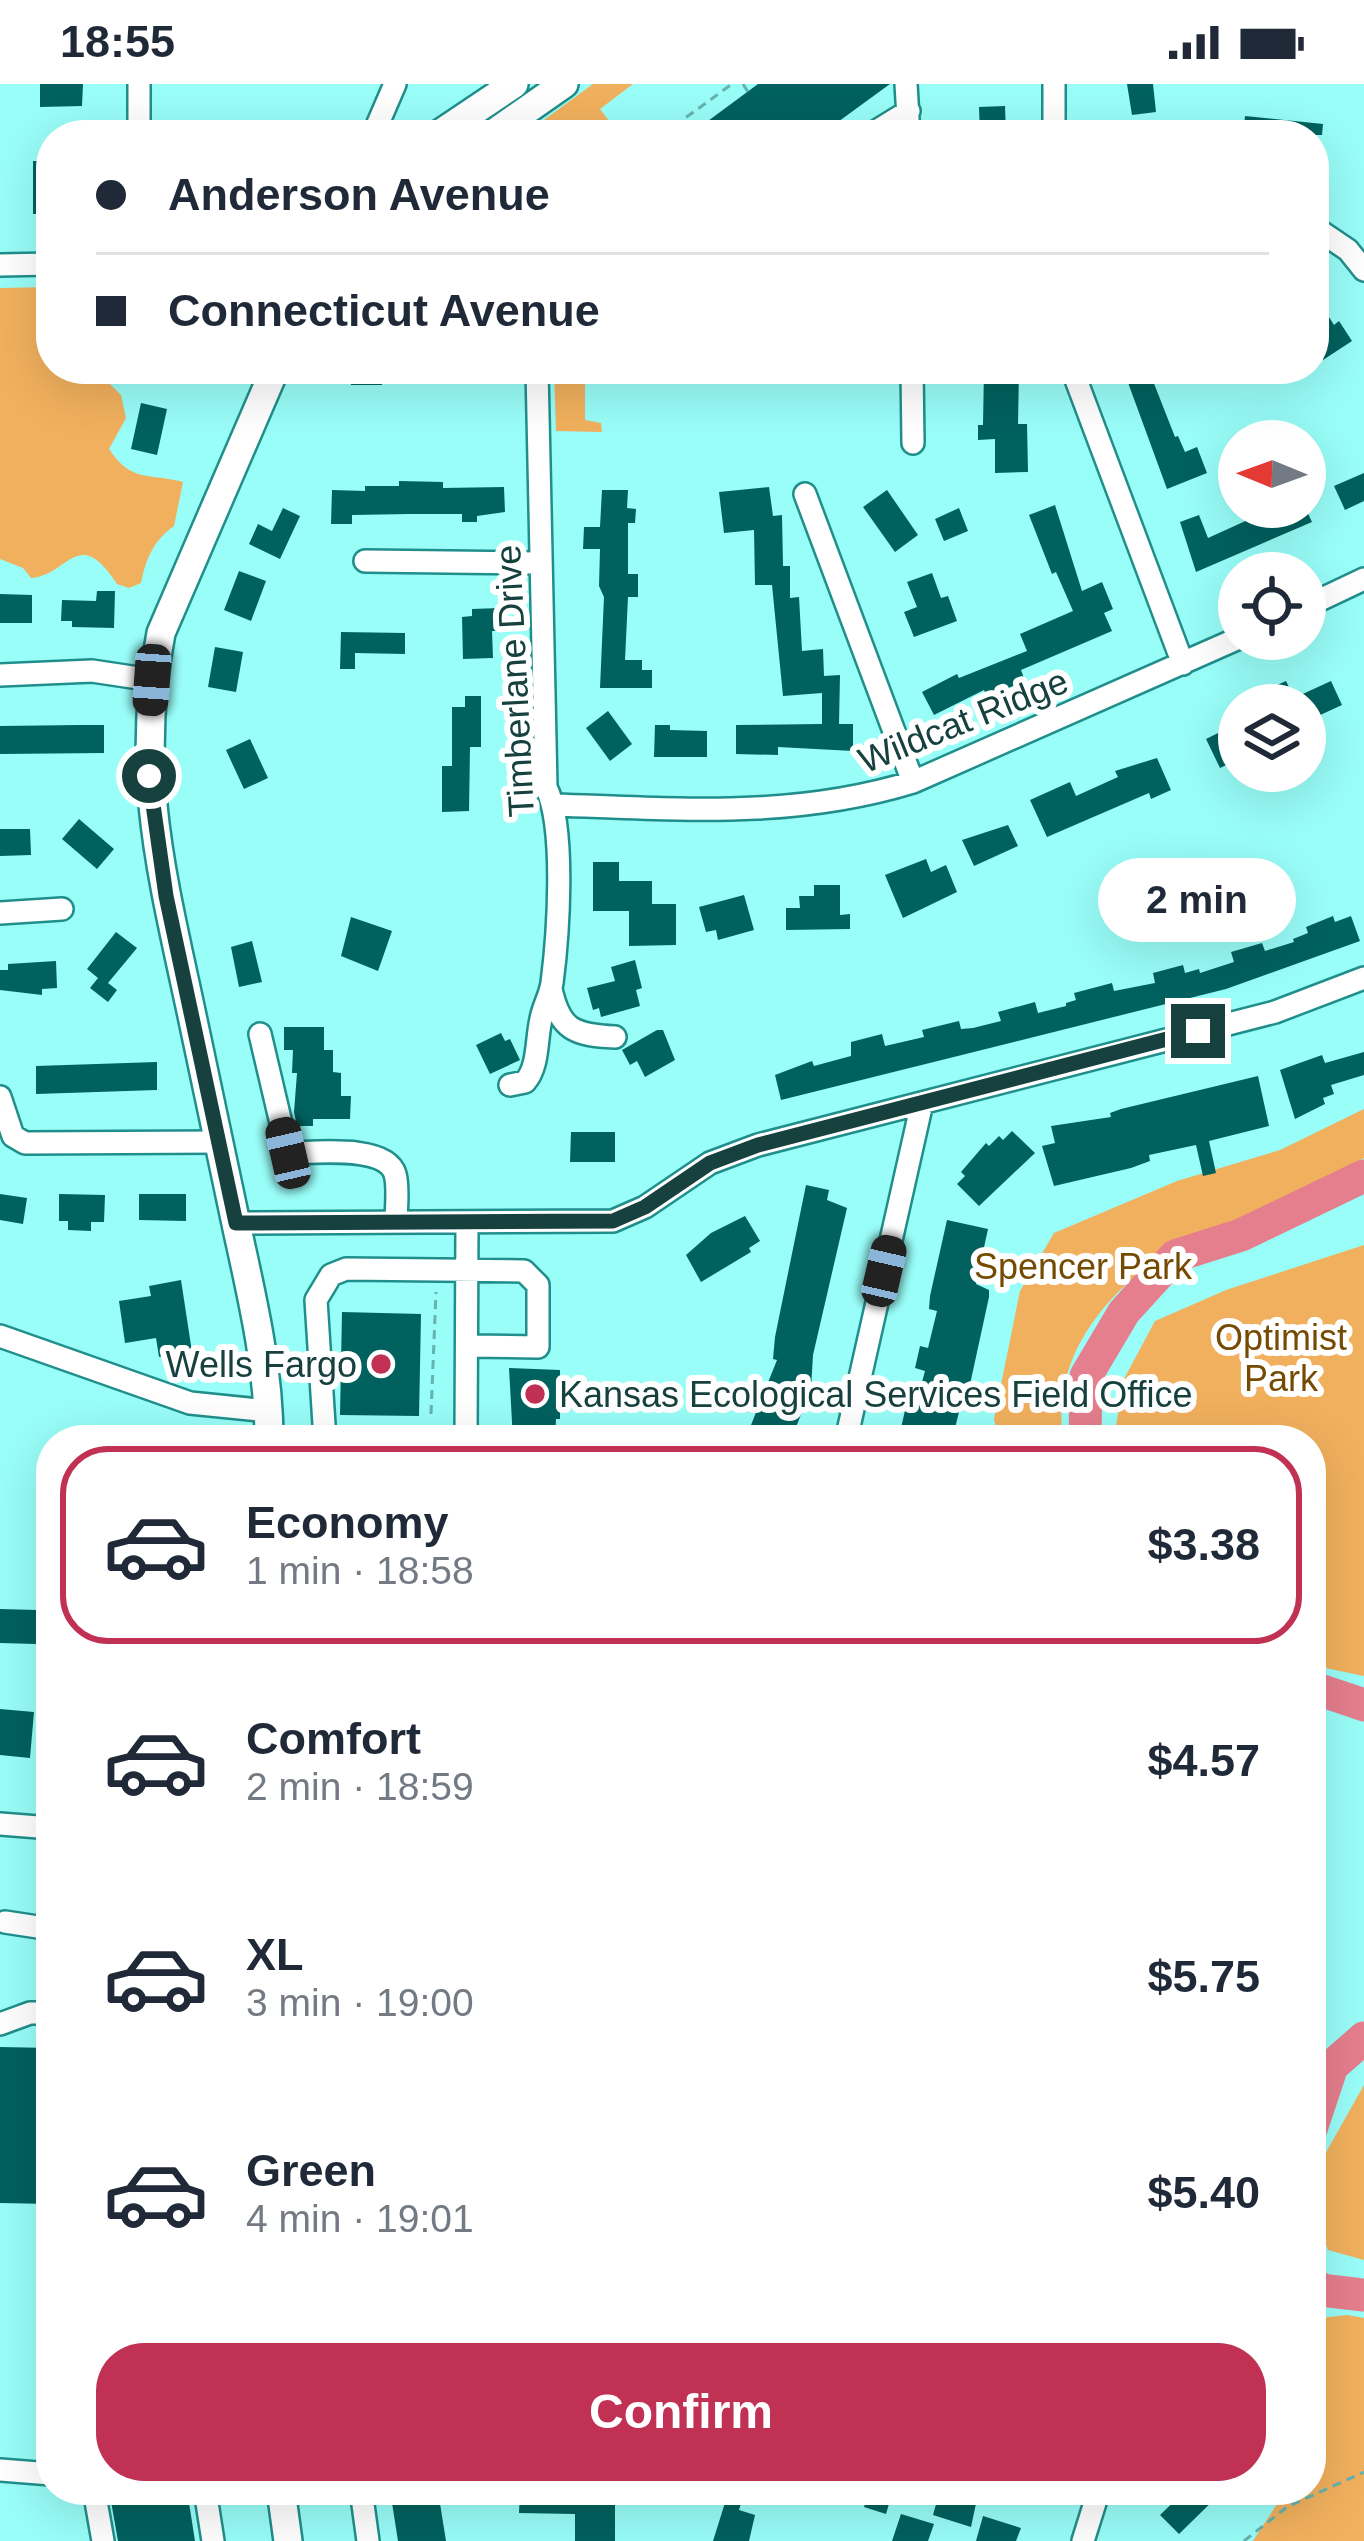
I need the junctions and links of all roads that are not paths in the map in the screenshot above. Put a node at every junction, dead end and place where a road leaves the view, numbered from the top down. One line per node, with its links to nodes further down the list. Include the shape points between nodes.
1 (140, 84): 9 (street)
2 (394, 84): 10 (street)
3 (514, 84): 8 (main road)
4 (564, 84): 8 (main road)
5 (906, 84): 7 (street)
6 (1054, 84): 13 (street)
7 (909, 111): 11 (street); 12 (street)
8 (495, 115)
9 (140, 120)
10 (379, 120)
11 (894, 120)
12 (909, 120)
13 (1055, 120)
14 (1329, 237): 17 (street)
15 (36, 264): 16 (street)
16 (0, 265)
17 (1364, 270)
18 (268, 384): 31 (main road, via 175,596)
19 (537, 384): 25 (street, Timberlane Drive)
20 (912, 384): 22 (street)
21 (1078, 384): 29 (street)
22 (914, 442)
23 (805, 494): 32 (street)
24 (365, 561): 25 (street)
25 (540, 563): 33 (street, Timberlane Drive, via 546,787)
26 (1364, 579): 27 (street)
27 (1326, 597)
28 (1218, 648): 29 (street, Wildcat Ridge)
29 (1183, 664): 32 (street, Wildcat Ridge)
30 (0, 675): 31 (street, via 92,671)
31 (152, 680): 43 (main road, via 151,806)
32 (913, 782): 33 (street, Wildcat Ridge, via 824,805)
33 (555, 805): 37 (street, Timberlane Drive)
34 (62, 909): 35 (street)
35 (0, 913)
36 (1364, 977): 42 (street, via 1275,1012)
37 (551, 988): 39 (street, via 567,1026); 40 (street, Timberlane Drive, via 531,1075)
38 (260, 1034): 44 (street, via 288,1153 388,1161)
39 (614, 1036)
40 (510, 1085)
41 (0, 1097): 43 (street, via 13,1136 25,1143)
42 (922, 1103): 45 (street, via 710,1163 613,1221); 54 (street)
43 (220, 1142): 46 (main road)
44 (396, 1222): 45 (street); 46 (street)
45 (467, 1222): 47 (street)
46 (236, 1223): 51 (main road)
47 (467, 1270): 49 (street); 49 (street, via 524,1271 538,1285 538,1347); 52 (street, via 346,1269 322,1284 316,1321)
48 (0, 1336): 50 (street)
49 (466, 1346): 53 (street)
50 (257, 1425)
51 (269, 1425)
52 (324, 1425)
53 (466, 1425)
54 (849, 1425)
55 (0, 1824): 56 (street)
56 (36, 1827)
57 (4, 1922): 58 (street)
58 (36, 1927)
59 (36, 2013): 60 (street)
60 (0, 2024)
61 (0, 2470): 62 (street)
62 (36, 2473)
63 (97, 2505): 69 (street)
64 (207, 2505): 70 (street)
65 (282, 2505): 71 (main road)
66 (363, 2505): 68 (street)
67 (1094, 2505): 73 (street)
68 (368, 2539): 72 (street)
69 (103, 2541)
70 (213, 2541)
71 (288, 2541)
72 (342, 2541)
73 (1083, 2541)

